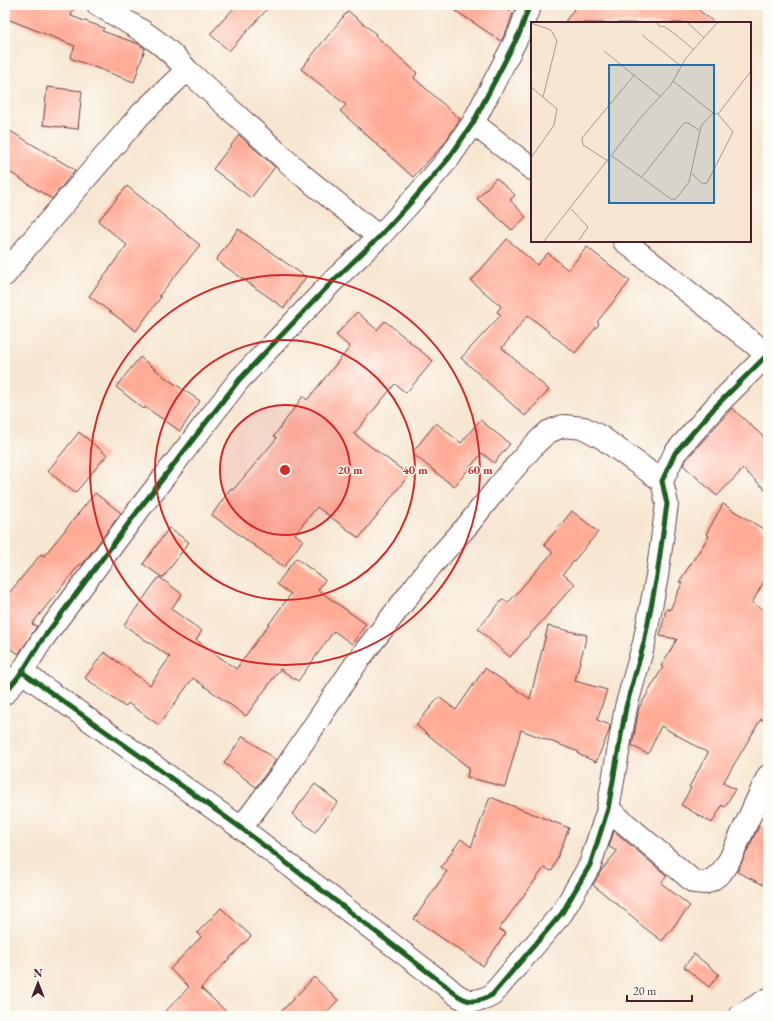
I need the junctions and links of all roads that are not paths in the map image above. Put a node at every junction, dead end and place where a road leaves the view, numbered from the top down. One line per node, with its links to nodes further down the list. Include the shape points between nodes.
1 (98, 5): 3 (street, via 147,34)
2 (525, 7): 4 (street, via 520,32)
3 (187, 70): 6 (street, via 301,174); 8 (street, via 140,115)
4 (473, 123): 5 (street); 6 (street, via 449,158)
5 (531, 168)
6 (379, 237): 11 (street, via 333,281 240,380 137,512 42,640)
7 (625, 242): 9 (street)
8 (5, 275)
9 (768, 354): 10 (street, via 716,406 675,454)
10 (662, 481): 14 (street, via 667,504 657,576 644,642 626,707); 15 (street, via 600,436 584,428 563,426 548,432 430,567 359,659 283,772)
11 (22, 672): 12 (street); 15 (street)
12 (5, 693)
13 (768, 776): 14 (street, via 730,859 721,873 705,883 694,882)
14 (608, 808): 15 (street, via 590,865 562,913 492,995 481,1000 469,1001 458,997)
15 (241, 828)
16 (768, 999): 17 (street)
17 (740, 1016)

